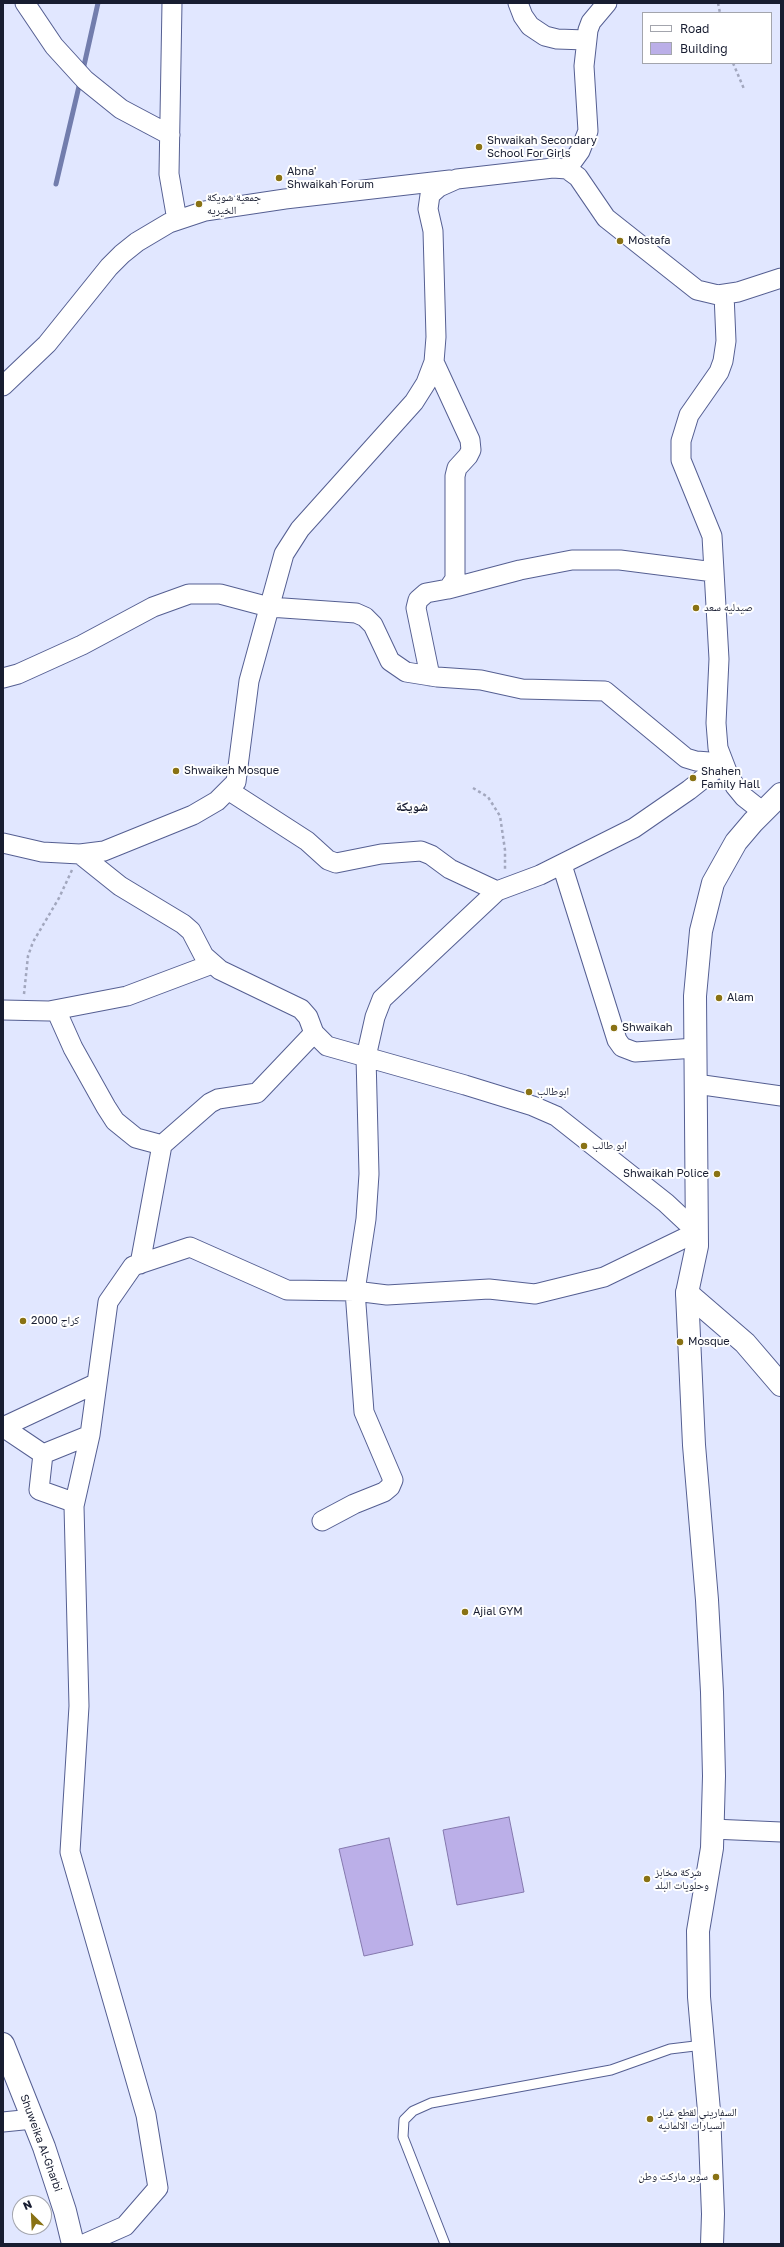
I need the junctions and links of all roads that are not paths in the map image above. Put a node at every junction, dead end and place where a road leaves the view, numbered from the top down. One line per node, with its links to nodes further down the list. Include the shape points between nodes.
1 (25, 3): 6 (street, via 54,46 85,80 121,109)
2 (172, 3): 6 (street)
3 (518, 3): 5 (street, via 530,26 545,36)
4 (607, 3): 5 (street, via 591,22)
5 (586, 40): 7 (street, via 585,88 588,131 580,151)
6 (170, 136): 9 (street, via 169,174)
7 (567, 170): 8 (street, via 553,168); 11 (street, via 578,176 606,218 622,232 697,290)
8 (457, 179): 9 (street, via 285,199 205,211); 12 (street, via 439,187 430,195 428,209 433,231 436,337)
9 (177, 220): 13 (street, via 152,232 108,267 47,344)
10 (781, 278): 11 (street)
11 (724, 294): 14 (street, via 726,341 723,361 716,376 689,415 680,450 684,469 712,536)
12 (434, 362): 15 (street, via 470,440 468,456 457,468 455,476 455,579); 16 (street, via 426,383 414,402 300,529 284,554)
13 (3, 386)
14 (714, 572): 15 (street, via 620,560 572,560 520,570); 19 (street, via 719,659 716,734)
15 (448, 589): 17 (street, via 426,593 418,600 416,608)
16 (269, 607): 17 (street, via 356,613 373,625 390,661 406,672); 18 (street, via 220,594 189,594 153,607 68,652); 20 (street, via 249,681 236,782)
17 (430, 676): 19 (street, via 481,680 522,690 605,691 613,695 686,758)
18 (3, 678)
19 (723, 763): 22 (street, via 735,786); 25 (street, via 639,824)
20 (228, 790): 24 (street, via 217,801 193,815 104,851); 26 (street, via 336,863 382,854 421,851 450,869)
21 (781, 794): 22 (main road)
22 (763, 812): 31 (main road, via 728,853 709,895 699,941 695,996)
23 (3, 843): 24 (street, via 42,852)
24 (80, 854): 27 (street, via 120,886 183,924 191,931 204,956)
25 (562, 865): 26 (street); 31 (street, via 617,1040 622,1047 635,1052)
26 (501, 890): 32 (street, via 382,999)
27 (212, 964): 29 (street, via 126,996); 30 (street, via 294,1004 308,1017)
28 (3, 1010): 29 (street)
29 (56, 1010): 35 (street, via 73,1048 115,1121 136,1138)
30 (314, 1033): 32 (street, via 327,1046); 35 (street, via 257,1093 218,1099 210,1103)
31 (696, 1048): 33 (main road)
32 (366, 1057): 36 (street, via 472,1087 556,1116 660,1198); 38 (street, via 369,1174 366,1219)
33 (696, 1084): 34 (street); 36 (main road)
34 (781, 1096)
35 (162, 1145): 37 (street)
36 (697, 1232): 38 (street, via 604,1278 535,1294 489,1289 387,1295); 39 (main road, via 697,1246)
37 (140, 1264): 38 (street, via 190,1247 287,1290); 40 (street, via 133,1266 108,1302)
38 (355, 1291): 46 (street, via 364,1412 393,1480 384,1492)
39 (688, 1293): 41 (main road, via 744,1343); 47 (main road, via 694,1445 708,1600 714,1776)
40 (97, 1383): 42 (street); 43 (street)
41 (781, 1386)
42 (3, 1427): 44 (street)
43 (90, 1435): 44 (street); 45 (street)
44 (43, 1454): 45 (street, via 39,1490 70,1501)
45 (74, 1506): 54 (street, via 79,1706 70,1852 146,2115 158,2188 125,2226)
46 (322, 1520)
47 (712, 1829): 48 (street); 50 (main road, via 712,1848 698,1931)
48 (781, 1832)
49 (3, 2044): 51 (main road, Shuweika Al-Gharbi)
50 (703, 2045): 55 (lane, via 670,2049 611,2070 431,2103 413,2111 404,2120 403,2137); 56 (main road, via 709,2111)
51 (33, 2119): 52 (street); 53 (main road, Shuweika Al-Gharbi, via 53,2174)
52 (3, 2122)
53 (73, 2244)
54 (84, 2244)
55 (445, 2244)
56 (712, 2244)

